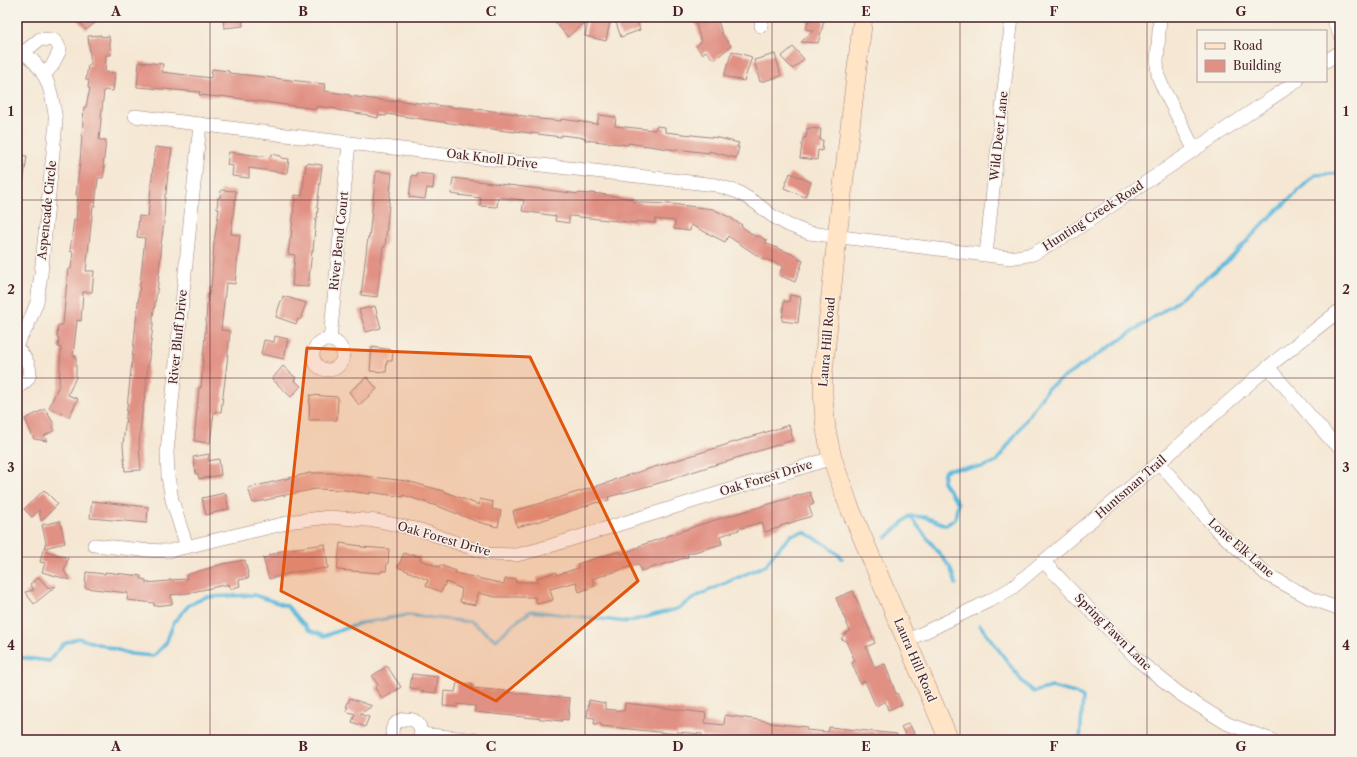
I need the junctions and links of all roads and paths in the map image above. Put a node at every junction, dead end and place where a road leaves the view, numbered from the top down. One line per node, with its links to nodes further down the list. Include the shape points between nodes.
1 (863, 17): 15 (main road, Laura Hill Road)
2 (1012, 17): 16 (street, Wild Deer Lane)
3 (1160, 17): 14 (street, via 1158,76)
4 (1332, 17): 5 (street)
5 (1340, 35)
6 (20, 50): 9 (street, Aspencade Circle); 9 (street, Aspencade Circle, via 40,39 54,40 60,50)
7 (1340, 52): 8 (street)
8 (1327, 60)
9 (45, 74): 19 (street, Aspencade Circle, via 53,97 56,122 43,259 37,302)
10 (1295, 82): 14 (street, Hunting Creek Road)
11 (135, 116): 12 (street, Oak Knoll Drive)
12 (200, 124): 13 (street, Oak Knoll Drive); 27 (street, River Bluff Drive, via 167,452 172,500)
13 (349, 143): 15 (street, Oak Knoll Drive, via 716,185 738,192 788,225 809,233); 18 (street, River Bend Court)
14 (1194, 149): 16 (street, Hunting Creek Road, via 1072,232 1033,254 1010,258)
15 (837, 237): 16 (street, Hunting Creek Road); 24 (main road, Laura Hill Road, via 823,372 826,430)
16 (986, 254)
17 (1340, 310): 21 (street, Huntsman Trail)
18 (330, 340)
19 (17, 343)
20 (17, 348): 22 (street, via 28,363 30,374 26,382)
21 (1268, 367): 23 (street); 25 (street, Huntsman Trail)
22 (17, 387)
23 (1340, 448)
24 (832, 458): 27 (street, Oak Forest Drive, via 517,555 488,554 421,530 378,521 330,517 295,521); 30 (main road, Laura Hill Road, via 849,506)
25 (1159, 463): 28 (street, Huntsman Trail); 29 (street, Lone Elk Lane, via 1217,530 1266,574 1310,598)
26 (94, 545): 27 (street, Oak Forest Drive, via 154,551)
27 (187, 547)
28 (1044, 562): 30 (street, Huntsman Trail, via 1012,588); 35 (street, Spring Fawn Lane, via 1139,661 1180,694 1228,724)
29 (1340, 609)
30 (906, 641): 34 (main road, Laura Hill Road)
31 (420, 737): 32 (street, via 417,722 408,718 399,720 393,727); 33 (street)
32 (394, 740)
33 (477, 740)
34 (949, 740)
35 (1272, 740)

